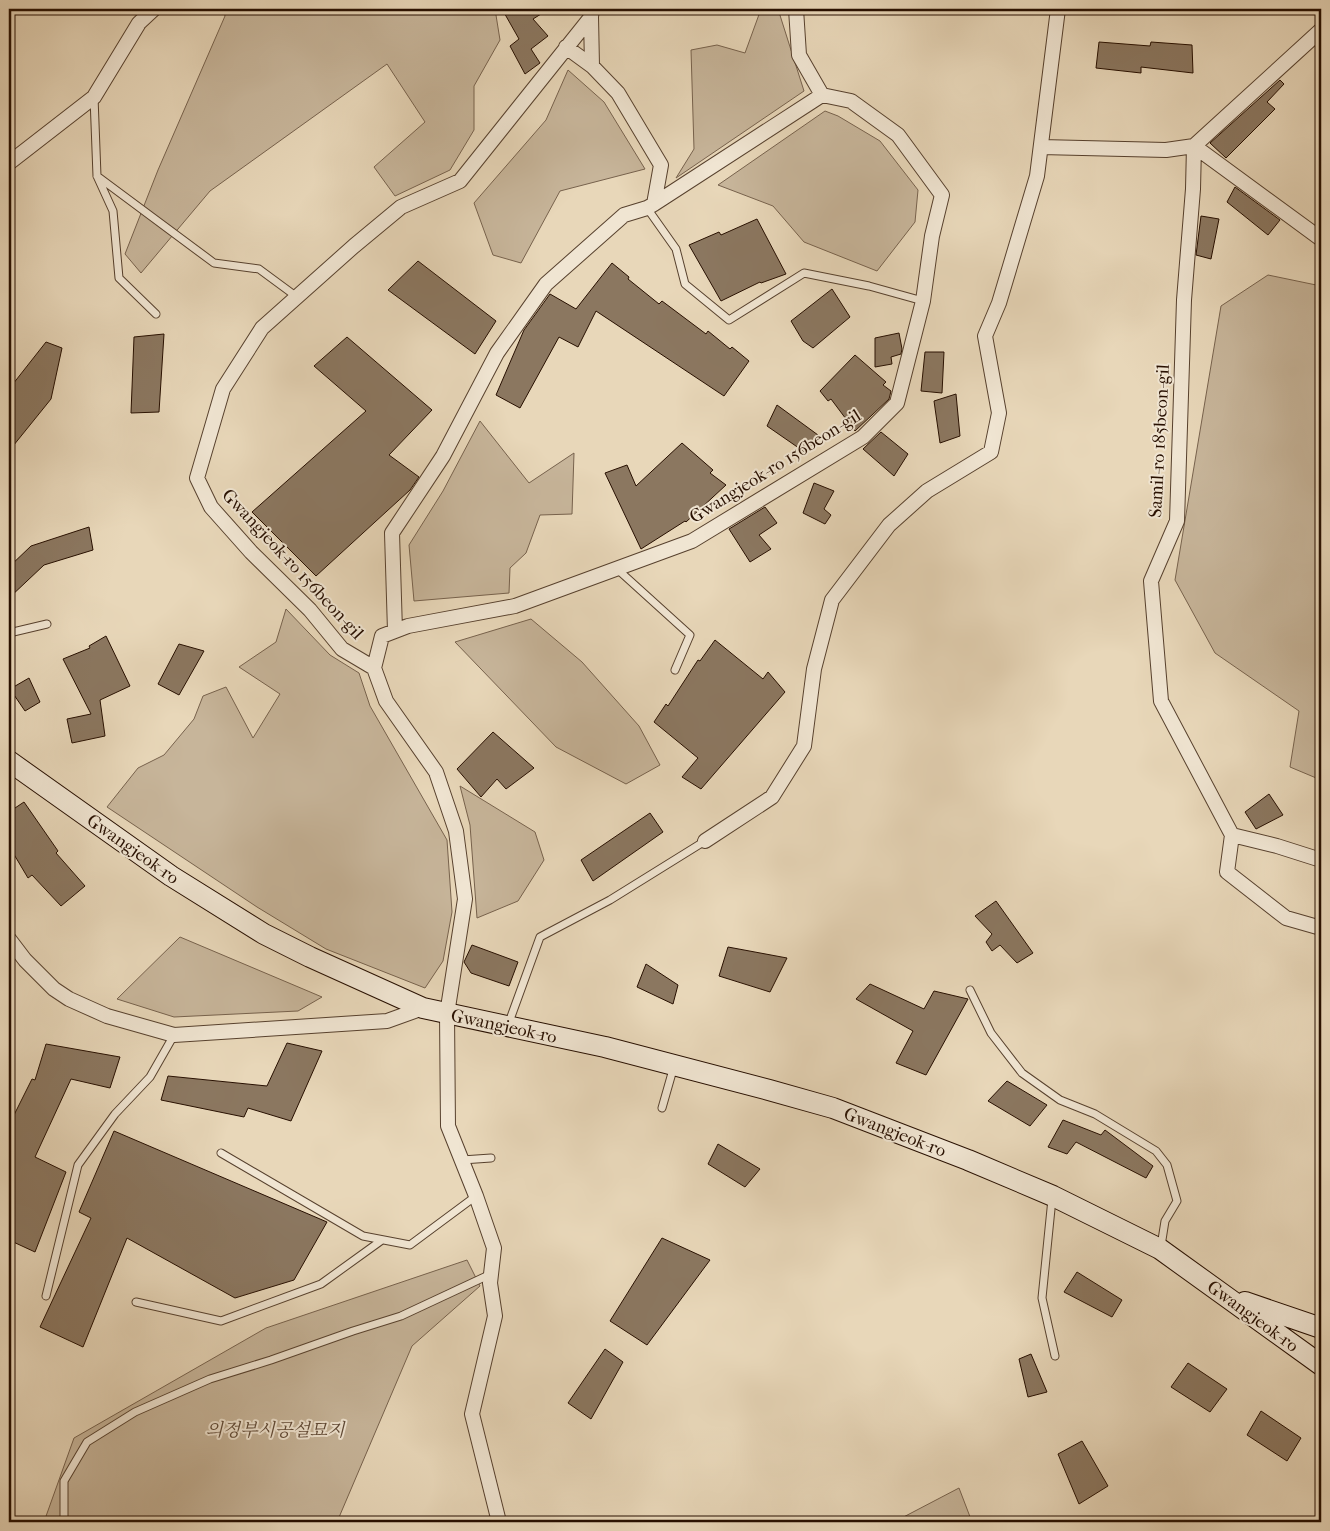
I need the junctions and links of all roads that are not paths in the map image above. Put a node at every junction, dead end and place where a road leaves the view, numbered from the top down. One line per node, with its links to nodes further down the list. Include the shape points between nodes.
1 (154, 9): 9 (street, via 139,23)
2 (796, 9): 8 (street, via 799,55)
3 (1058, 9): 11 (street)
4 (592, 13): 6 (street, Gwangjeok-ro 156beon-gil); 7 (street)
5 (1321, 30): 10 (street)
6 (566, 47): 7 (street); 16 (street, Gwangjeok-ro 156beon-gil, via 460,181 401,208)
7 (592, 66): 14 (street, via 618,93 661,165)
8 (822, 96): 14 (street); 17 (street, Gwangjeok-ro 156beon-gil, via 851,100 898,135 942,195 932,236)
9 (94, 97): 12 (street); 13 (lane)
10 (1194, 146): 11 (street, via 1166,150); 15 (street); 26 (street, Samil-ro 185beon-gil, via 1184,300 1177,521 1151,581 1161,701)
11 (1041, 147): 27 (street, via 1034,185 999,303 985,336 999,413 991,452 927,491 889,525 832,600 814,669 804,746 772,797)
12 (9, 163)
13 (98, 176): 16 (lane, via 214,263 259,269); 18 (lane, via 113,211 119,278)
14 (651, 206): 17 (lane, via 676,249 686,284 729,320 804,273); 21 (street, via 624,215 546,284 497,354 444,456 392,533)
15 (1321, 239)
16 (297, 297): 23 (street, Gwangjeok-ro 156beon-gil, via 262,328 223,389 197,478 211,507 251,552 310,610 342,649)
17 (923, 301): 19 (street, Gwangjeok-ro 156beon-gil, via 897,403 863,437 692,541)
18 (156, 314)
19 (616, 568): 21 (street, Gwangjeok-ro 156beon-gil, via 515,606); 24 (lane, via 690,635)
20 (47, 624): 22 (lane)
21 (395, 631): 23 (street, Gwangjeok-ro 156beon-gil, via 382,636)
22 (9, 634)
23 (374, 668): 33 (street, via 386,701 436,772 456,831 464,899)
24 (675, 670)
25 (9, 761): 32 (main road, Gwangjeok-ro, via 171,876 264,934)
26 (1232, 835): 28 (street); 29 (street, via 1227,872 1286,918)
27 (705, 841): 34 (lane, via 610,900 540,937)
28 (1321, 860)
29 (1321, 928)
30 (9, 939): 35 (street, via 54,989 69,999 107,1016)
31 (970, 990): 44 (lane, via 990,1033 1022,1074 1060,1100 1096,1114 1156,1151 1167,1165 1177,1201 1165,1221)
32 (422, 1008): 33 (main road, Gwangjeok-ro); 35 (street, via 387,1021)
33 (447, 1014): 34 (main road, Gwangjeok-ro); 40 (street, via 448,1126)
34 (507, 1027): 36 (main road, Gwangjeok-ro, via 605,1047)
35 (174, 1034): 47 (lane, via 150,1077 115,1114 78,1165)
36 (675, 1066): 37 (lane); 42 (main road, Gwangjeok-ro, via 833,1108)
37 (662, 1108)
38 (221, 1153): 43 (lane, via 363,1236)
39 (491, 1158): 40 (lane)
40 (462, 1160): 41 (street)
41 (476, 1196): 43 (lane, via 410,1245); 45 (street, via 494,1248)
42 (1053, 1196): 44 (main road, Gwangjeok-ro); 50 (lane, via 1042,1298)
43 (382, 1240): 48 (lane, via 321,1284 221,1321)
44 (1160, 1249): 46 (main road, Gwangjeok-ro)
45 (491, 1273): 52 (lane, via 401,1316 210,1379 136,1412 87,1442 64,1481); 53 (street, via 495,1316 472,1414)
46 (1224, 1295): 49 (main road); 51 (main road, Gwangjeok-ro)
47 (46, 1296)
48 (136, 1302)
49 (1321, 1328)
50 (1055, 1356)
51 (1321, 1365)
52 (64, 1522)
53 (499, 1522)

